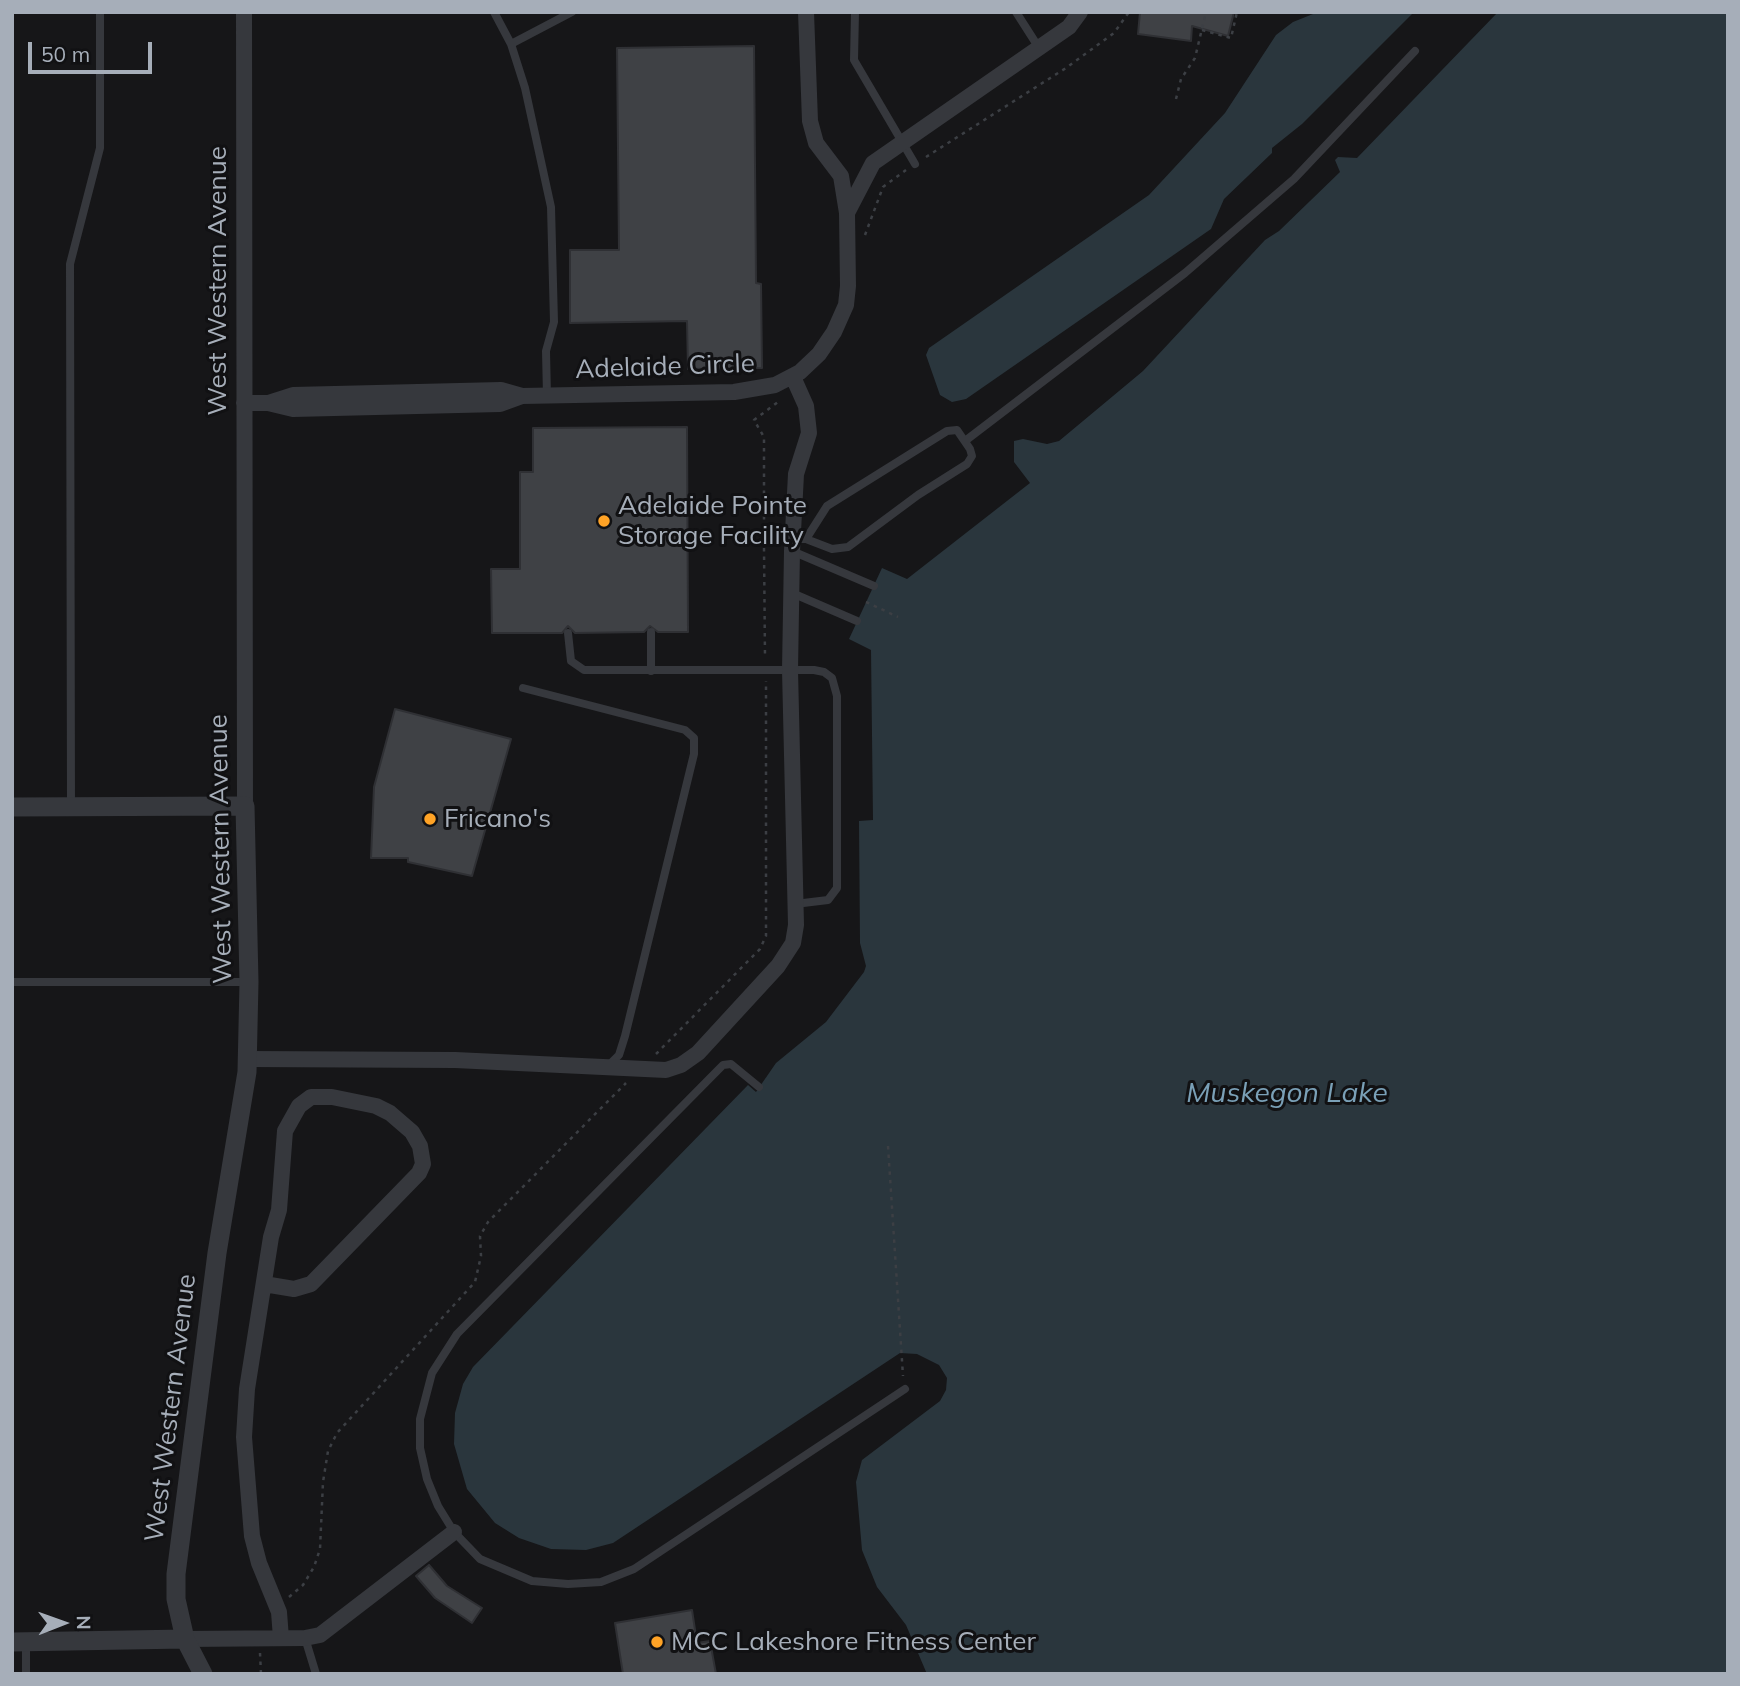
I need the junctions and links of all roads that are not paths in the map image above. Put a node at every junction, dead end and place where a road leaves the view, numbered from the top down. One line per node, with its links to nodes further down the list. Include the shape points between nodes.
1 (100, 12): 35 (lane, via 100,148 69,264)
2 (244, 12): 21 (street, West Western Avenue)
3 (494, 12): 11 (lane)
4 (572, 12): 11 (lane)
5 (806, 12): 15 (street, Adelaide Circle, via 810,121 816,143)
6 (855, 12): 14 (lane, via 854,60)
7 (1016, 12): 12 (lane)
8 (1080, 12): 10 (street, Adelaide Circle)
9 (1091, 12): 10 (lane)
10 (1069, 27): 12 (street, Adelaide Circle)
11 (511, 44): 20 (lane, via 553,216 554,322 546,351)
12 (1040, 48): 14 (street, Adelaide Circle)
13 (1415, 51): 22 (lane, via 1271,199 1185,274)
14 (902, 142): 16 (street, Adelaide Circle); 17 (lane)
15 (829, 159): 16 (street, via 852,166); 18 (street, Adelaide Circle, via 841,176)
16 (875, 161): 18 (street, Adelaide Circle, via 865,172)
17 (915, 164)
18 (847, 213): 19 (street, Adelaide Circle, via 846,305 819,354)
19 (793, 377): 20 (street, Adelaide Circle, via 747,391); 24 (street, via 806,406 809,433 796,474)
20 (547, 396): 21 (street, Adelaide Circle, via 501,390 404,392 293,395 268,403)
21 (244, 403): 33 (street, West Western Avenue)
22 (965, 441): 24 (lane, via 957,430 947,431 827,506); 24 (lane, via 972,456 967,464 855,543 832,549)
23 (770, 539): 24 (lane)
24 (797, 543): 25 (lane); 26 (street)
25 (874, 586)
26 (792, 593): 27 (lane); 30 (street)
27 (857, 621)
28 (651, 632): 31 (lane)
29 (568, 633): 31 (lane, via 569,656 579,668)
30 (790, 670): 31 (lane); 36 (street); 36 (lane, via 824,672 835,683 837,696 837,888 828,900)
31 (651, 671)
32 (523, 688): 40 (lane, via 685,730 694,738 694,754 621,1050 615,1061)
33 (245, 806): 35 (street); 38 (street, West Western Avenue)
34 (12, 807): 35 (street)
35 (71, 807)
36 (795, 904): 40 (street, via 795,935 788,953 698,1053 666,1070)
37 (12, 982): 38 (lane)
38 (249, 982): 39 (street, West Western Avenue)
39 (247, 1059): 40 (street, via 455,1060); 47 (street, West Western Avenue, via 178,1546 176,1599)
40 (604, 1067)
41 (759, 1087): 44 (lane, via 731,1064 723,1065 457,1334 432,1373 420,1419 427,1479)
42 (264, 1284): 42 (street, via 294,1289 312,1284 419,1173 423,1164 420,1146 390,1113 376,1106 323,1097 311,1097 299,1106 285,1131 279,1210); 45 (street, via 247,1389 244,1457 255,1549 279,1612)
43 (905, 1389): 44 (lane, via 634,1570 601,1582 532,1581 480,1559)
44 (454, 1532): 46 (street, via 333,1628)
45 (281, 1638): 46 (street); 47 (street)
46 (304, 1638): 51 (lane)
47 (185, 1639): 48 (street); 50 (street, West Western Avenue)
48 (19, 1642): 49 (lane)
49 (26, 1674)
50 (203, 1674)
51 (316, 1674)

